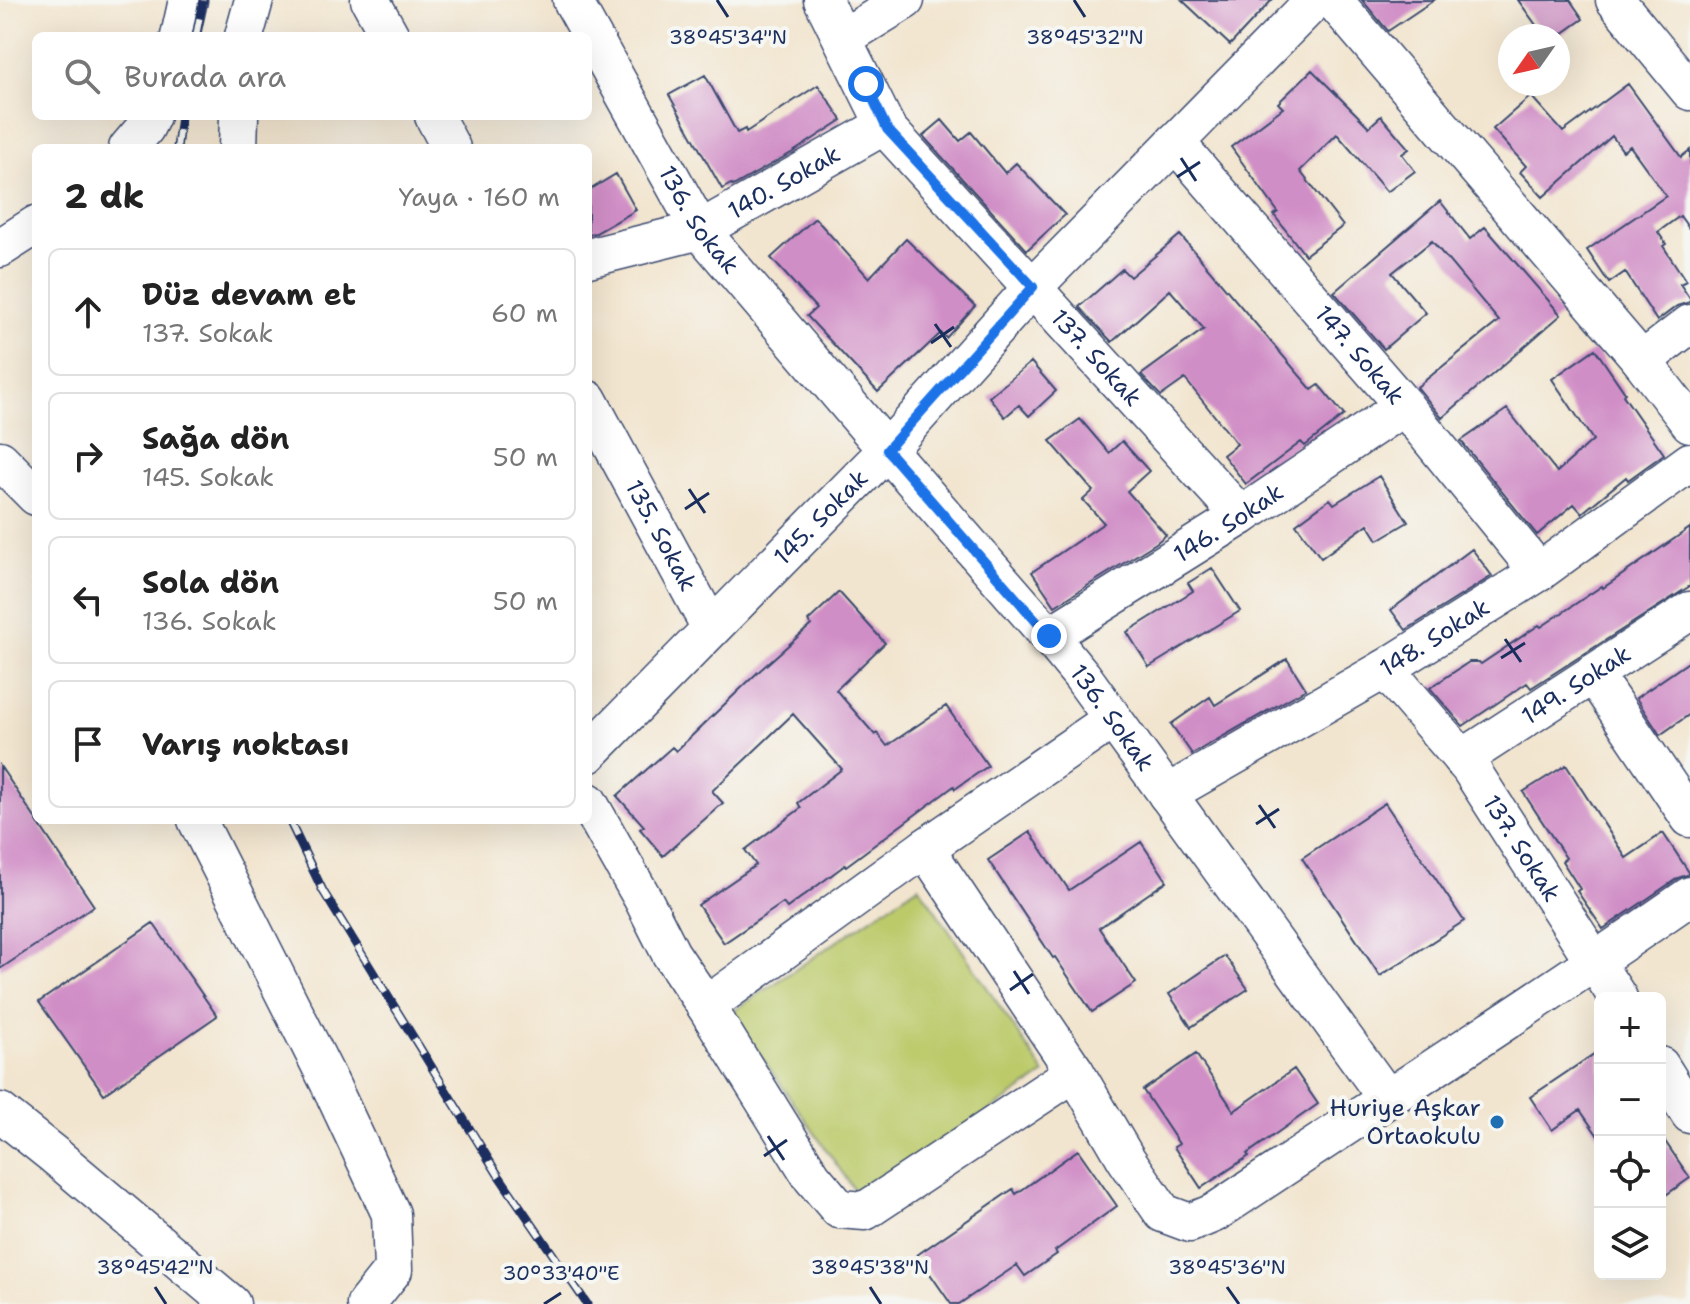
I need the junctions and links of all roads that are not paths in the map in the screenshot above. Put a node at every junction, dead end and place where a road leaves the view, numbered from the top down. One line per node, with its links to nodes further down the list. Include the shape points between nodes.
1 (188, 0): 10 (street)
2 (254, 0): 11 (street)
3 (370, 0): 12 (street)
4 (572, 0): 13 (street, 136. Sokak)
5 (823, 0): 15 (street, 137. Sokak)
6 (905, 0): 15 (street)
7 (1315, 0): 21 (street, 145. Sokak)
8 (1333, 0): 31 (street)
9 (1615, 0): 16 (street)
10 (181, 32)
11 (245, 32)
12 (388, 32)
13 (590, 32)
14 (592, 36): 26 (street, 136. Sokak)
15 (843, 38): 20 (street, 137. Sokak)
16 (1690, 91)
17 (149, 120): 22 (street)
18 (239, 120): 23 (street)
19 (436, 120): 24 (street)
20 (885, 125): 26 (street, 140. Sokak); 29 (street, 137. Sokak)
21 (1175, 142): 29 (street, 145. Sokak); 32 (street, 147. Sokak)
22 (131, 144)
23 (238, 144)
24 (449, 144)
25 (32, 228): 27 (street)
26 (700, 230): 28 (street, 140. Sokak); 35 (street, 136. Sokak)
27 (0, 248)
28 (592, 257)
29 (1033, 287): 35 (street, 145. Sokak); 39 (street, 137. Sokak)
30 (1690, 324): 31 (street)
31 (1642, 361): 34 (street)
32 (1404, 406): 39 (street, 146. Sokak); 40 (street, 147. Sokak)
33 (592, 407): 42 (street, 135. Sokak)
34 (1690, 423)
35 (887, 450): 42 (street, 145. Sokak); 43 (street, 136. Sokak)
36 (0, 460): 38 (street)
37 (1690, 462): 40 (street, 148. Sokak)
38 (32, 492)
39 (1241, 516): 43 (street, 146. Sokak)
40 (1539, 572): 44 (street, 148. Sokak)
41 (1690, 611): 45 (street, 149. Sokak)
42 (711, 628): 47 (street, 145. Sokak)
43 (1049, 636): 46 (street, 136. Sokak)
44 (1385, 669): 48 (street, 137. Sokak); 49 (street, 148. Sokak)
45 (1593, 674): 48 (street, 149. Sokak); 51 (street)
46 (1113, 719): 49 (street, 136. Sokak); 53 (street)
47 (592, 750)
48 (1462, 759): 55 (street, 137. Sokak)
49 (1167, 794): 60 (street, 136. Sokak)
50 (592, 809): 57 (street, via 671,954)
51 (1690, 818)
52 (199, 824): 64 (street, via 391,1214 393,1270)
53 (925, 848): 57 (street); 58 (street)
54 (1690, 896): 55 (street)
55 (1595, 962): 56 (street, 137. Sokak); 60 (street)
56 (1614, 992)
57 (706, 1006): 58 (street, via 812,1177 839,1209 865,1211)
58 (1075, 1072): 60 (street, via 1163,1213 1190,1223 1214,1213)
59 (1666, 1076): 62 (street)
60 (1387, 1098)
61 (0, 1112): 63 (street)
62 (1690, 1114)
63 (231, 1304)
64 (366, 1304)

